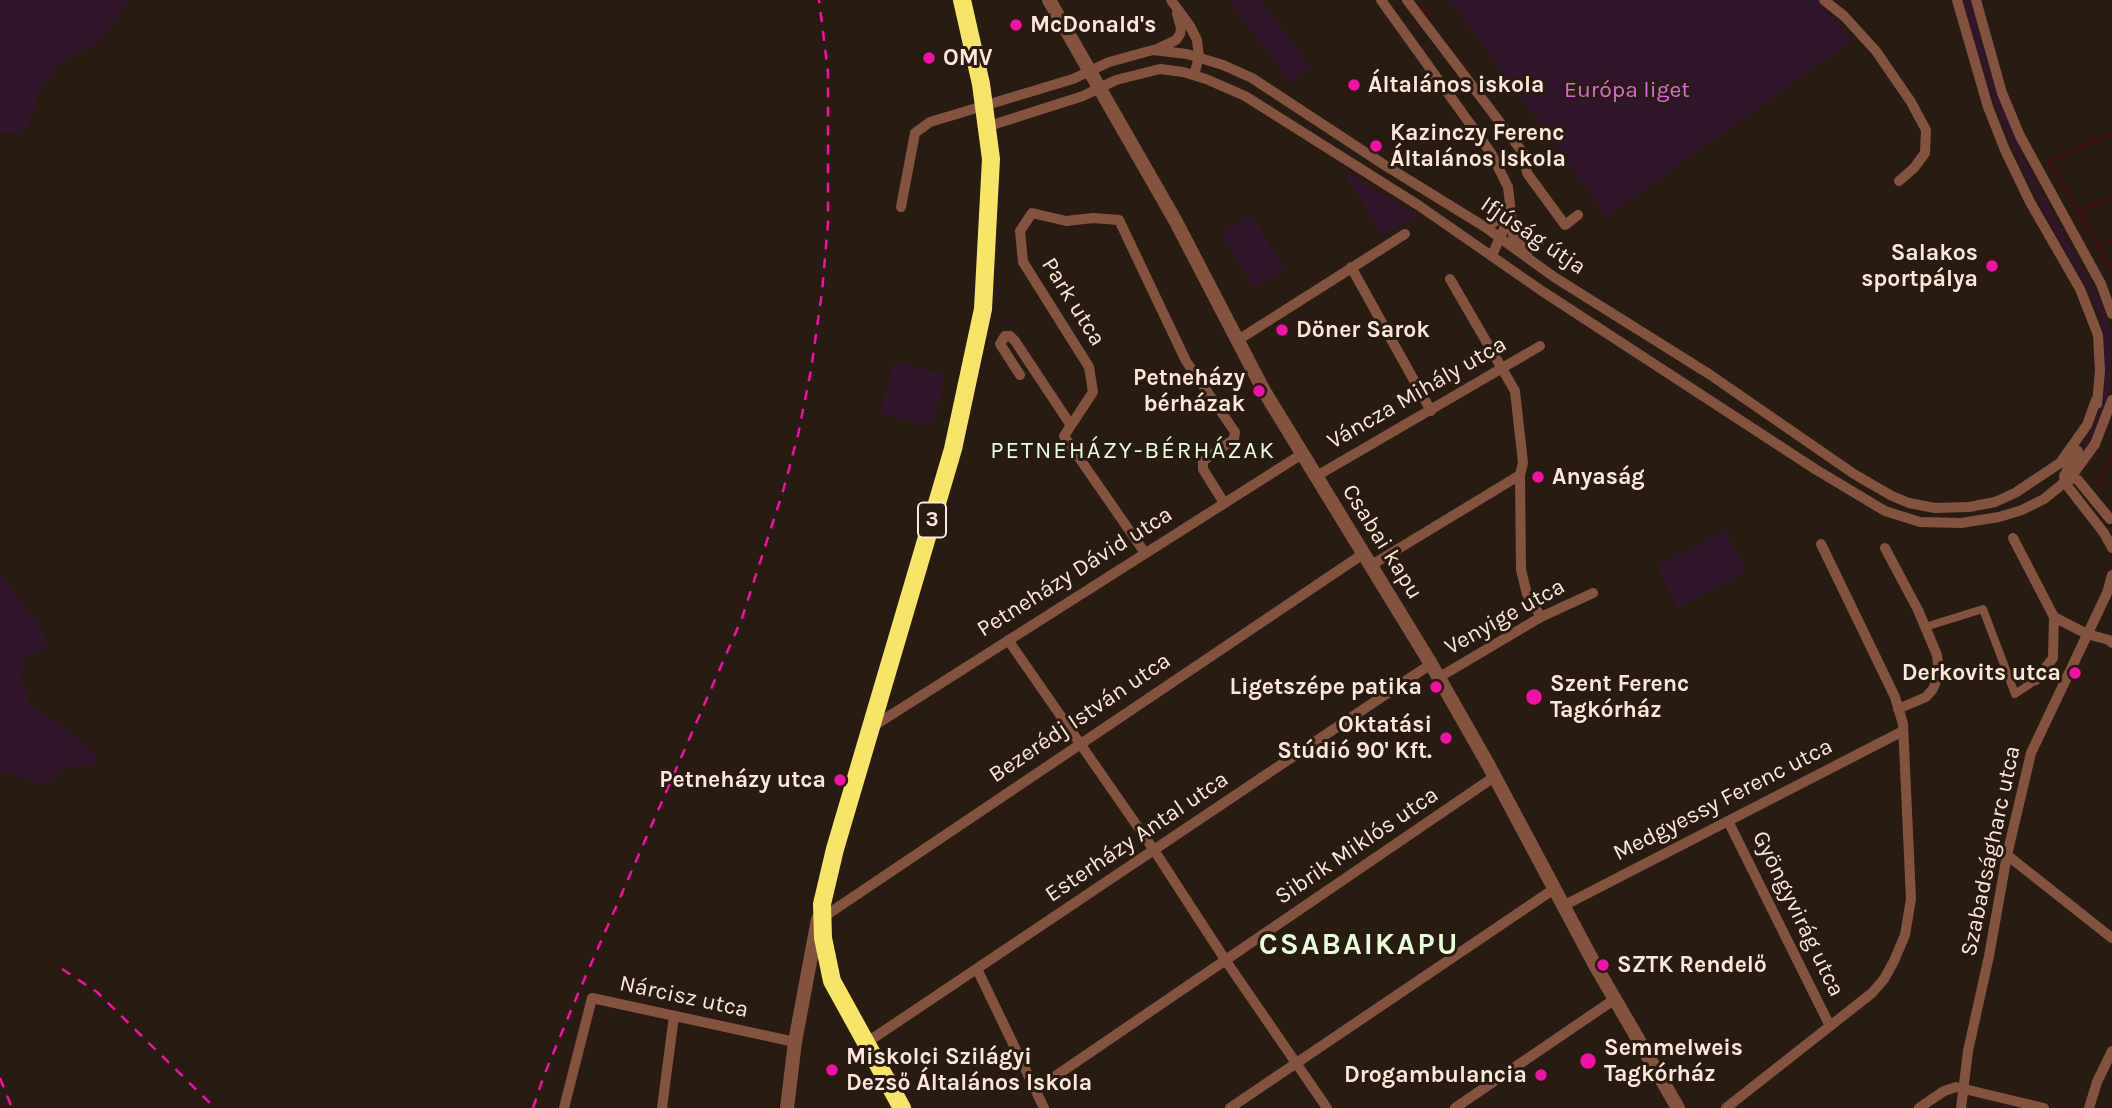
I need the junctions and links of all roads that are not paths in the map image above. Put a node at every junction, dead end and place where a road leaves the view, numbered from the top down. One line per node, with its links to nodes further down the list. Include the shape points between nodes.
1 (962, 0): 18 (main road, 3)
2 (1049, 0): 13 (street, Csabai kapu)
3 (1381, 0): 10 (street)
4 (1407, 0): 9 (street)
5 (1956, 0): 38 (street, Ifjúság útja, via 2005,150 2080,289 2098,335)
6 (1976, 0): 33 (street, via 2002,93 2020,136 2101,284)
7 (1831, 2): 20 (street, via 1876,51 1926,130 1925,153)
8 (1174, 3): 11 (street, via 1180,34); 12 (street, via 1191,26)
9 (1418, 15): 10 (street); 16 (street)
10 (1400, 27): 17 (street)
11 (1157, 50): 12 (street, Ifjúság útja); 13 (street, Ifjúság útja)
12 (1199, 57): 14 (street); 24 (street, Ifjúság útja, via 1252,78)
13 (1089, 72): 15 (street, Csabai kapu); 18 (street, Ifjúság útja)
14 (1194, 75): 15 (street, Ifjúság útja, via 1160,69); 26 (street, Ifjúság útja, via 1245,96)
15 (1099, 88): 19 (street, Ifjúság útja); 34 (street, Csabai kapu)
16 (1477, 93): 17 (street); 23 (street, via 1524,154 1527,173 1565,225)
17 (1456, 105): 22 (street, via 1491,153 1508,187)
18 (985, 107): 19 (main road, 3); 21 (street, Ifjúság útja, via 930,122 915,133)
19 (986, 127): 68 (main road, 3, via 991,159 983,309 953,449)
20 (1899, 181)
21 (901, 206)
22 (1511, 213): 24 (street); 27 (street); 29 (street, via 1513,235)
23 (1578, 215)
24 (1485, 228): 27 (street, Ifjúság útja)
25 (1405, 234): 30 (street)
26 (1466, 238): 28 (street, Ifjúság útja); 32 (street, Ifjúság útja)
27 (1500, 240): 28 (street); 29 (street, Ifjúság útja)
28 (1493, 253): 32 (street, Ifjúság útja)
29 (1534, 262): 45 (street, Ifjúság útja, via 1892,496 1935,508 1969,507 2005,498)
30 (1351, 267): 34 (street); 40 (street)
31 (1450, 279): 36 (street)
32 (1542, 291): 47 (street, Ifjúság útja, via 1885,511 1941,524 1981,520 2022,510)
33 (2112, 314)
34 (1238, 340): 42 (street, Csabai kapu)
35 (1539, 346): 36 (street, Váncza Mihály utca)
36 (1502, 369): 40 (street, Váncza Mihály utca); 44 (street, via 1515,391 1523,463)
37 (1020, 375): 41 (street, via 1000,344 1005,336 1015,341)
38 (2096, 400): 45 (street, Ifjúság útja, via 2074,447); 47 (street, Ifjúság útja, via 2089,434)
39 (2112, 400): 43 (street, Ifjúság útja)
40 (1431, 411): 46 (street, Váncza Mihály utca)
41 (1070, 425): 48 (street, Park utca, via 1093,393 1089,366 1023,262 1020,232 1032,213 1066,221 1119,220 1186,361 1235,432 1234,439 1203,461 1203,469); 54 (street, via 1064,436)
42 (1301, 454): 46 (street, Csabai kapu); 48 (street, Petneházy Dávid utca)
43 (2087, 455): 47 (street, Ifjúság útja); 49 (street, via 2085,478)
44 (1520, 475): 55 (street, Bezerédj István utca); 58 (street, via 1521,570 1527,594)
45 (2044, 476): 47 (street, Ifjúság útja)
46 (1315, 477): 55 (street, Csabai kapu)
47 (2067, 479): 49 (street, via 2078,480); 53 (street)
48 (1224, 503): 54 (street, Petneházy Dávid utca)
49 (2111, 521)
50 (2013, 538): 59 (street)
51 (1821, 544): 67 (street)
52 (1885, 548): 60 (street)
53 (2112, 548)
54 (1145, 553): 62 (street, Petneházy Dávid utca)
55 (1366, 560): 64 (street, Csabai kapu); 70 (street, Bezerédj István utca)
56 (2112, 575): 61 (street, Szabadságharc utca)
57 (1593, 593): 58 (street, Venyige utca)
58 (1541, 617): 65 (street, Venyige utca)
59 (2054, 617): 61 (street); 66 (street, via 2053,658)
60 (1925, 627): 66 (street, via 1983,609 2015,694); 67 (street, via 1937,655 1938,674 1926,697)
61 (2087, 634): 63 (street); 74 (street, Szabadságharc utca, via 2031,753)
62 (1008, 640): 68 (street, Petneházy Dávid utca); 70 (street)
63 (2112, 643)
64 (1431, 664): 65 (street, Csabai kapu); 73 (street, Esterházy Antal utca)
65 (1438, 678): 71 (street, Csabai kapu)
66 (2036, 680)
67 (1898, 709): 69 (street)
68 (872, 727): 77 (main road, 3, via 835,849)
69 (1903, 731): 72 (street, Medgyessy Ferenc utca); 85 (street, via 1911,899 1905,935 1884,979)
70 (1081, 743): 73 (street); 77 (street, Bezerédj István utca)
71 (1494, 777): 75 (street, Csabai kapu); 80 (street, Sibrik Miklós utca)
72 (1728, 821): 76 (street, Medgyessy Ferenc utca); 85 (street, Gyöngyvirág utca)
73 (1154, 850): 80 (street); 81 (street, Esterházy Antal utca)
74 (2007, 855): 78 (street); 90 (street, Szabadságharc utca)
75 (1554, 889): 76 (street, Csabai kapu); 89 (street)
76 (1563, 906): 83 (street, Csabai kapu)
77 (822, 911): 79 (main road, 3); 82 (street)
78 (2112, 938)
79 (825, 958): 82 (street); 87 (main road, 3, via 836,992)
80 (1226, 961): 89 (street); 91 (street, Sibrik Miklós utca)
81 (977, 969): 87 (street, Esterházy Antal utca); 91 (street)
82 (808, 983): 86 (street)
83 (1615, 999): 99 (street); 100 (street, Csabai kapu)
84 (674, 1016): 86 (street, Nárcisz utca); 92 (street, Nárcisz utca, via 592,998); 93 (street)
85 (1830, 1026): 101 (street)
86 (795, 1042): 94 (street)
87 (866, 1043): 95 (main road, 3)
88 (2112, 1051): 105 (street)
89 (1296, 1063): 97 (street); 98 (street)
90 (1962, 1088): 102 (street, via 1944,1091); 103 (street, Szabadságharc utca); 104 (street)
91 (1035, 1090): 96 (street)
92 (564, 1108)
93 (662, 1108)
94 (787, 1108)
95 (902, 1108)
96 (1045, 1108)
97 (1230, 1108)
98 (1326, 1108)
99 (1455, 1108)
100 (1678, 1108)
101 (1727, 1108)
102 (1919, 1108)
103 (1961, 1108)
104 (2044, 1108)
105 (2090, 1108)

